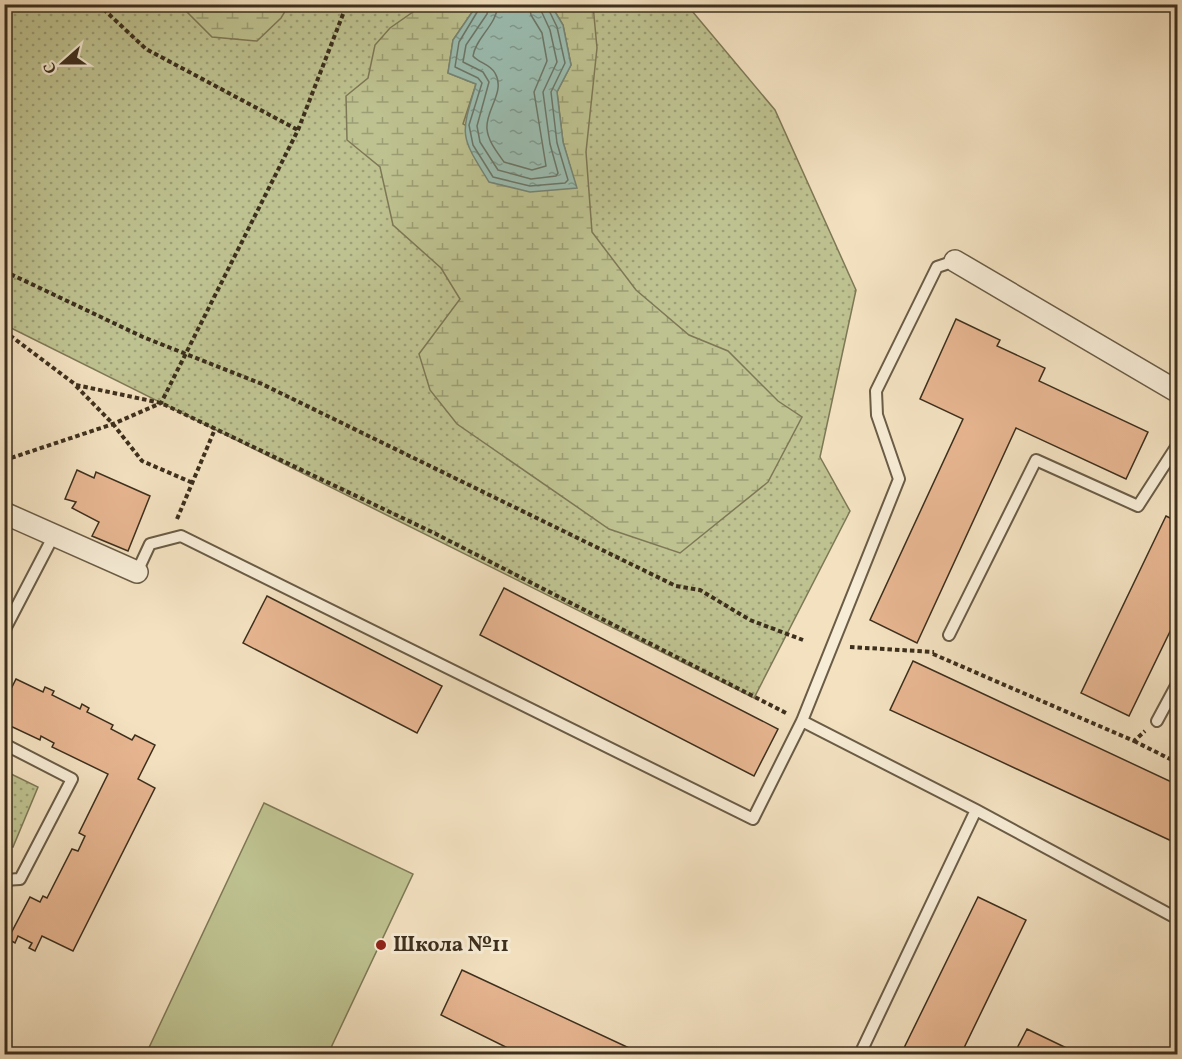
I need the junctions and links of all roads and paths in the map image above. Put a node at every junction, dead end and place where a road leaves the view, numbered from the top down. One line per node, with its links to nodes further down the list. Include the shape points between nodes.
1 (98, 4): 3 (path, via 146,49)
2 (347, 4): 3 (path)
3 (298, 130): 7 (path)
4 (955, 261): 9 (street); 23 (lane, via 937,267 876,391 878,415 899,479)
5 (4, 272): 7 (path)
6 (4, 331): 8 (path)
7 (185, 354): 10 (path); 22 (path, via 262,384 675,586 700,590 750,620)
8 (76, 385): 10 (path); 11 (path)
9 (1178, 392)
10 (160, 403): 11 (path); 12 (path)
11 (113, 424): 14 (path); 15 (path, via 142,461)
12 (215, 429): 15 (path); 26 (path, via 434,533)
13 (1178, 444): 21 (lane, via 1138,506 1036,460)
14 (4, 458)
15 (193, 483): 18 (path)
16 (4, 513): 17 (street)
17 (54, 535): 19 (street); 20 (lane)
18 (169, 539): 19 (lane, via 150,544); 26 (lane, via 181,536 753,819)
19 (137, 572)
20 (4, 631)
21 (949, 635): 24 (path)
22 (803, 640)
23 (834, 645): 24 (path); 26 (lane)
24 (933, 654): 28 (path)
25 (1178, 682): 27 (lane)
26 (802, 721): 31 (lane)
27 (1157, 721): 28 (path)
28 (1134, 741): 30 (path)
29 (4, 744): 32 (lane, via 72,779 20,879)
30 (1178, 763)
31 (976, 810): 33 (lane); 34 (lane)
32 (4, 880)
33 (1178, 919)
34 (860, 1054)

